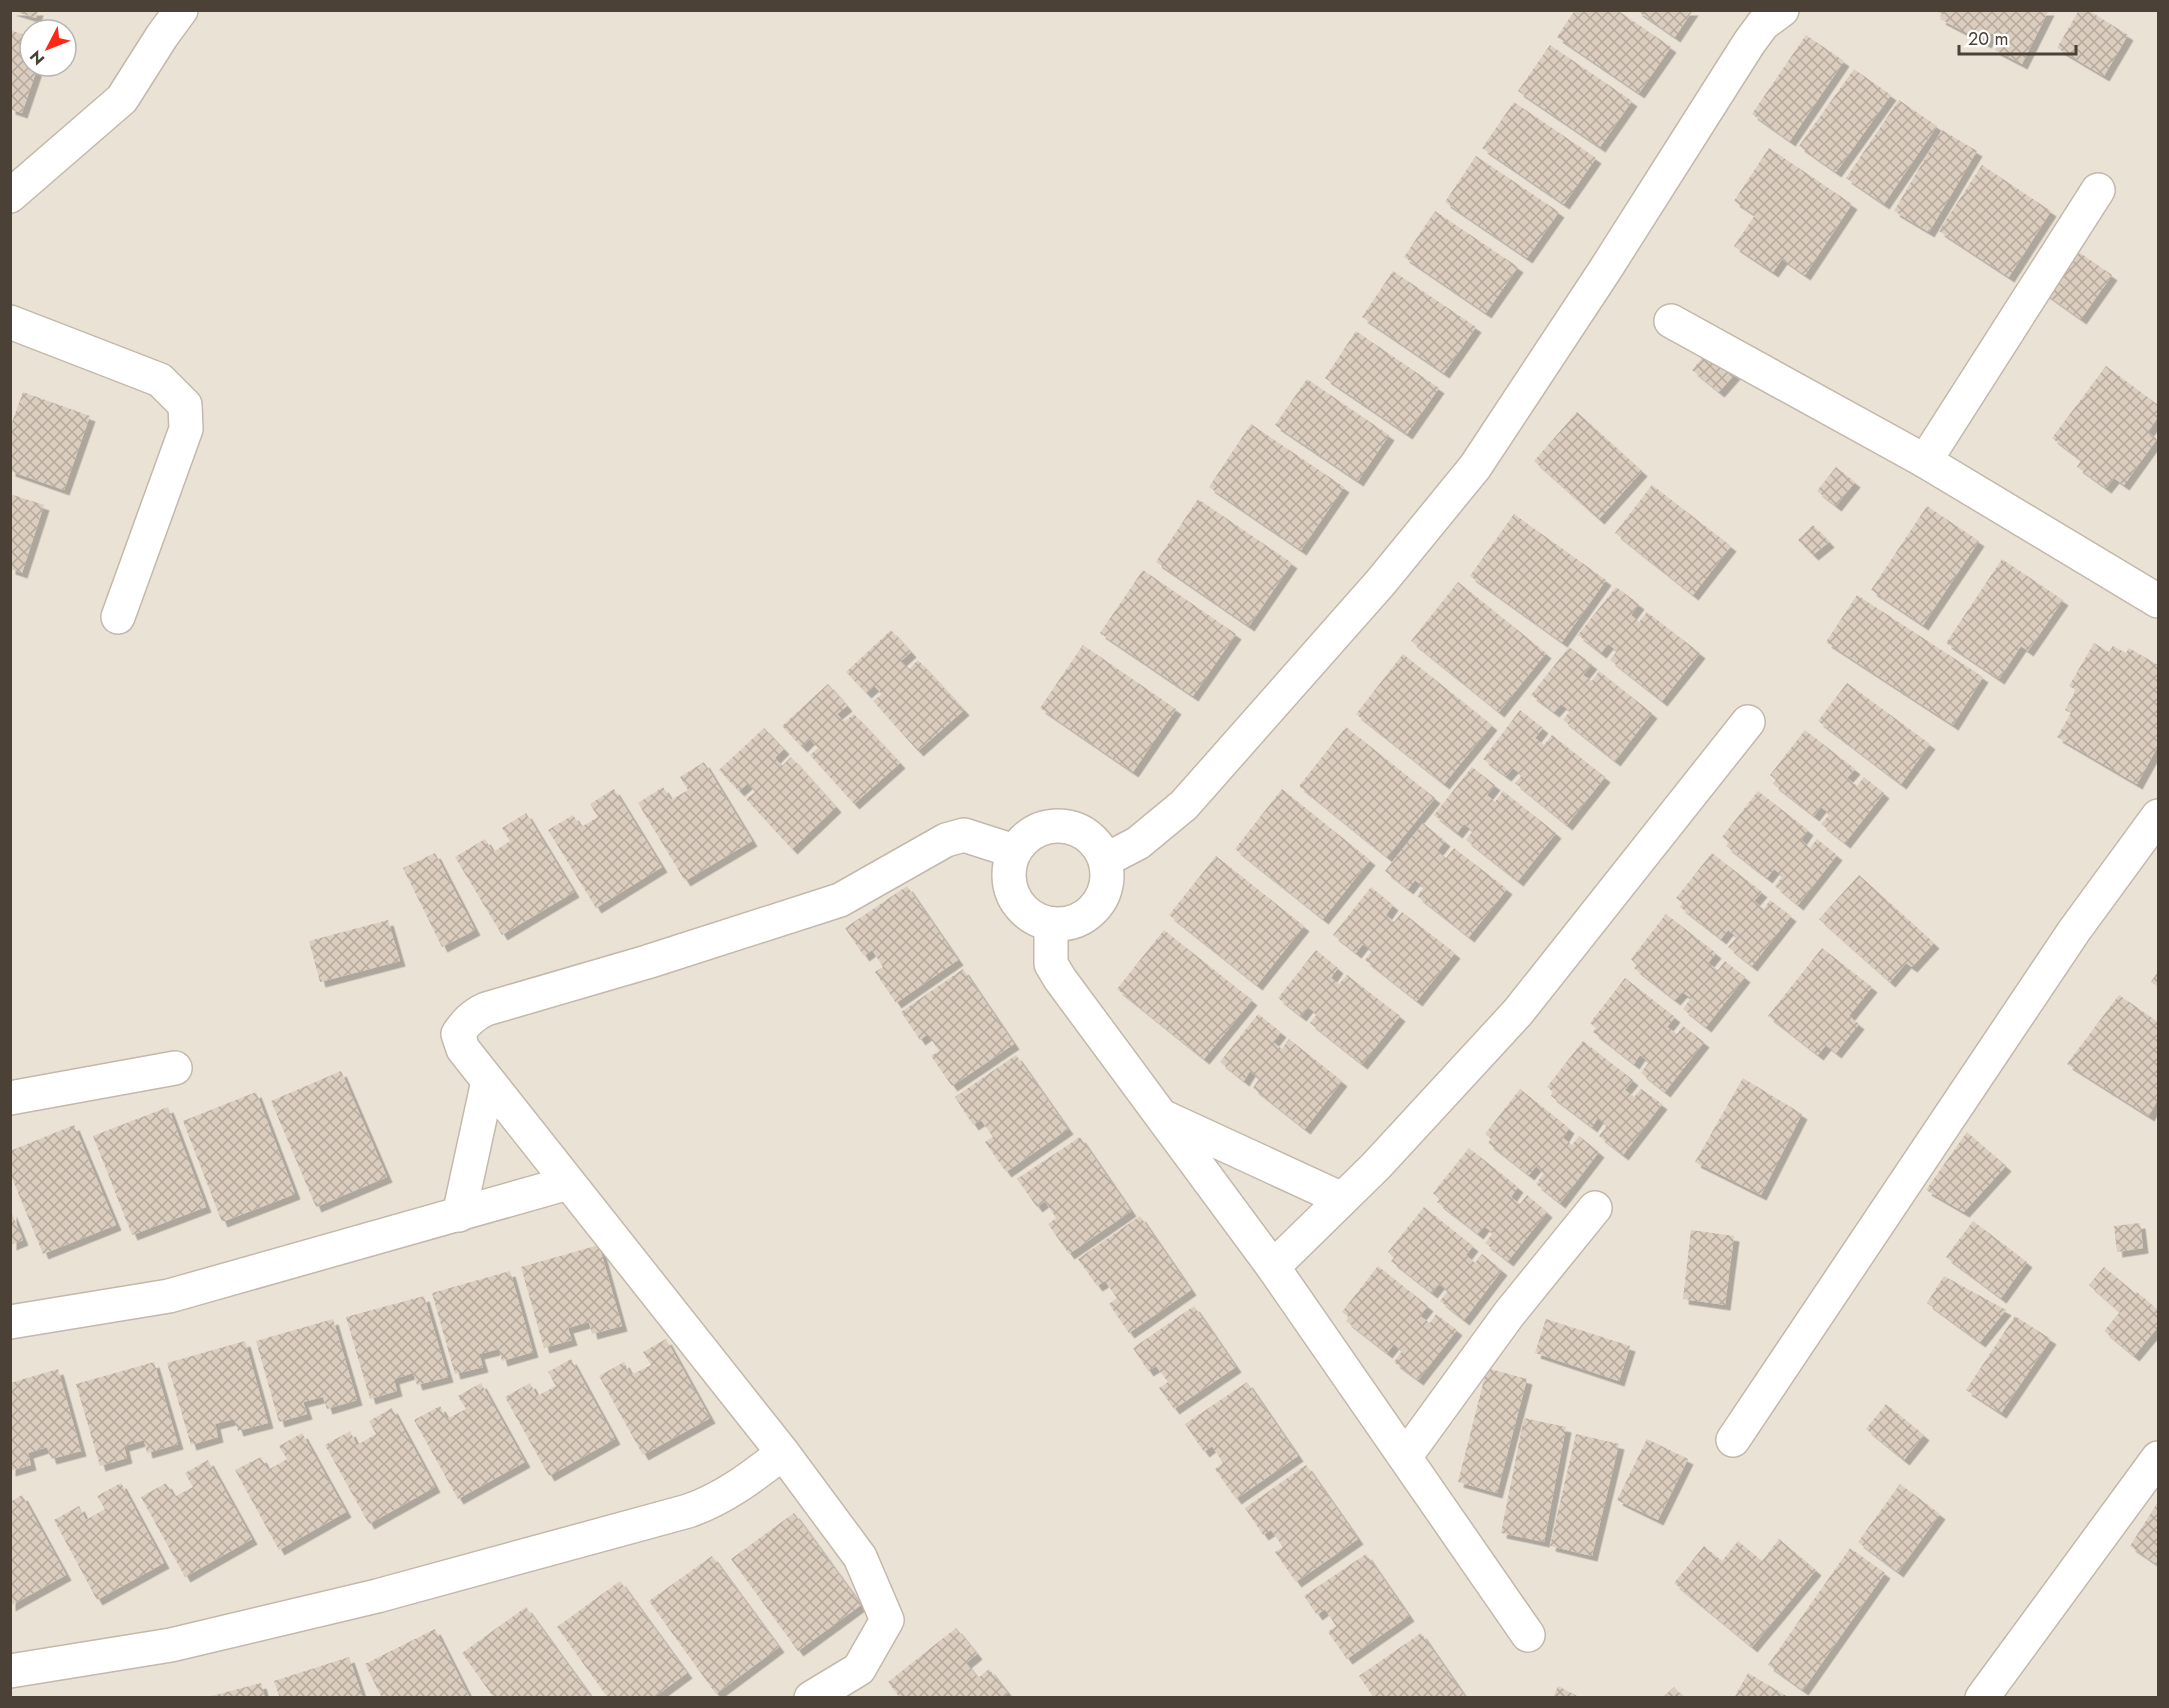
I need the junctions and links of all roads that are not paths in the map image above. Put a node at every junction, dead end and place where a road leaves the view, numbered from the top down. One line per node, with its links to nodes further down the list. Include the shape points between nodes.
1 (181, 10): 4 (street, via 122,99)
2 (1782, 10): 13 (street, via 1763,24 1749,43 1475,467 1380,582 1184,805 1138,843)
3 (2098, 190): 7 (street)
4 (10, 196)
5 (1671, 321): 7 (street)
6 (10, 322): 9 (street, via 160,380 184,405 186,429)
7 (1925, 461): 8 (street)
8 (2158, 601)
9 (118, 617)
10 (1748, 722): 20 (street, via 1518,1012)
11 (2158, 816): 25 (street, via 2074,931)
12 (1014, 851): 13 (street, via 1025,837 1042,828 1060,826 1079,830 1094,841); 14 (street, via 1008,883 1022,911); 16 (street, via 964,835 946,840 840,900 486,1009 466,1022 458,1034 463,1049)
13 (1104, 857): 14 (street, via 1107,883 1098,907 1077,922)
14 (1051, 926): 18 (street, via 1051,964)
15 (175, 1068): 17 (street)
16 (488, 1081): 19 (street); 22 (street)
17 (10, 1098)
18 (1161, 1116): 20 (street); 23 (street)
19 (568, 1183): 22 (street); 26 (street)
20 (1342, 1199): 23 (street)
21 (1595, 1208): 27 (street, via 1509,1314)
22 (459, 1215): 24 (street, via 169,1296)
23 (1273, 1267): 27 (street)
24 (10, 1322)
25 (1733, 1440)
26 (783, 1453): 30 (street, via 734,1490 688,1511 377,1596 171,1645); 31 (street, via 860,1557 887,1620 859,1669)
27 (1405, 1458): 29 (street)
28 (2158, 1458): 32 (street)
29 (1528, 1635)
30 (10, 1671)
31 (811, 1698)
32 (1982, 1698)

